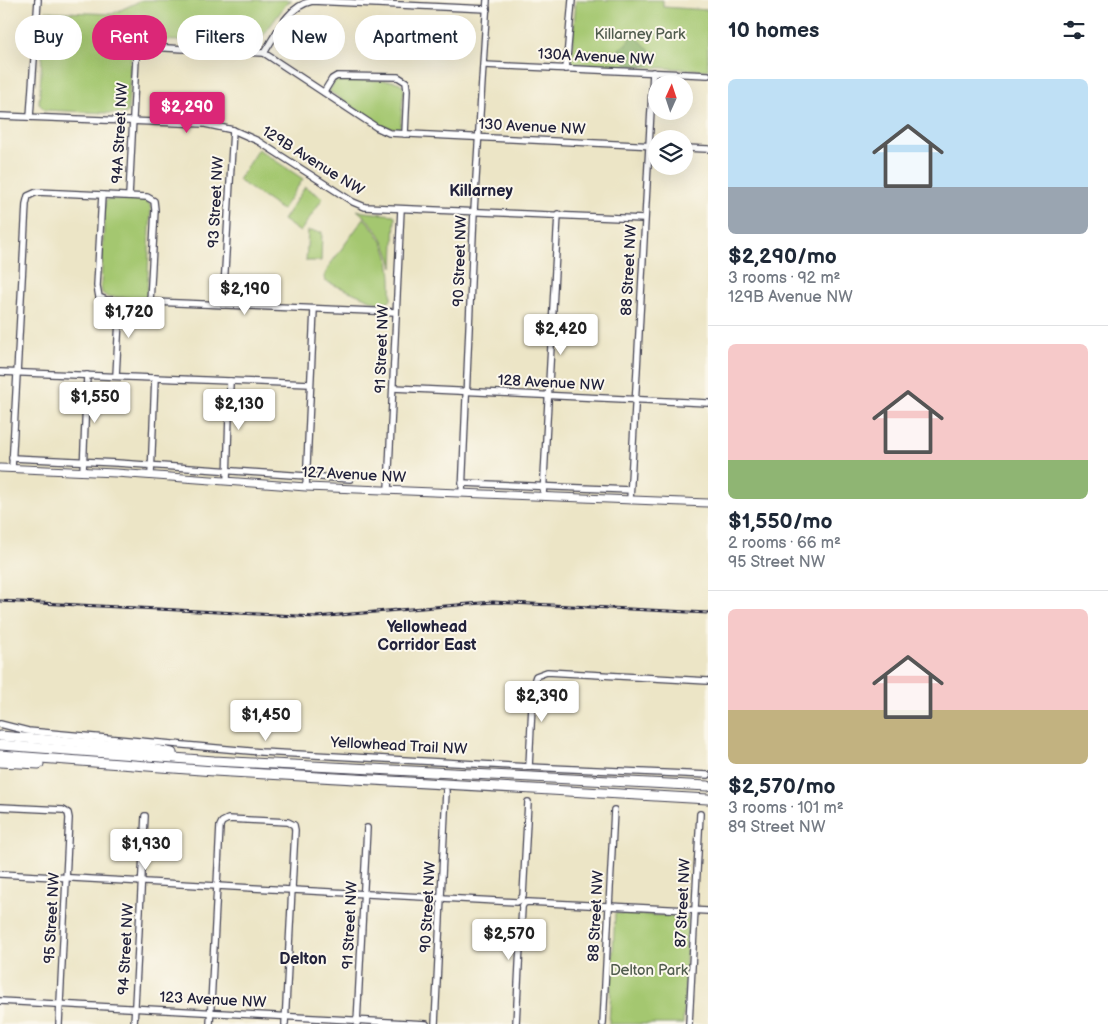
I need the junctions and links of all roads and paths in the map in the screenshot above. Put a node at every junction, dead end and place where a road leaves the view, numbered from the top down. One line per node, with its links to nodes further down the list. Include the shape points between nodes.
1 (38, 0): 13 (street)
2 (487, 0): 5 (street, 90 Street NW)
3 (572, 0): 8 (street)
4 (413, 3): 5 (street); 6 (street, via 312,1 300,5 290,13)
5 (487, 9): 7 (street, 90 Street NW)
6 (264, 53): 11 (street, 130 Avenue NW); 14 (street, 94A Street NW, via 147,47 139,51)
7 (484, 65): 8 (street, 130A Avenue NW); 18 (street, 90 Street NW)
8 (566, 69): 9 (street, 130A Avenue NW)
9 (653, 72): 10 (street, 130A Avenue NW); 16 (street, 88 Street NW)
10 (708, 76)
11 (324, 92): 17 (street, 130 Avenue NW, via 383,131); 17 (street, via 337,76 398,77 406,82 408,90)
12 (0, 116): 13 (street, 129B Avenue NW)
13 (30, 117): 14 (street, 129B Avenue NW)
14 (132, 121): 15 (street, 129B Avenue NW, via 205,124); 23 (street, 94A Street NW)
15 (233, 130): 24 (street, 129B Avenue NW, via 273,150 358,205); 30 (street, 93 Street NW)
16 (649, 130)
17 (406, 134): 18 (street, 130 Avenue NW)
18 (480, 137): 19 (street, 130 Avenue NW); 25 (street, 90 Street NW)
19 (648, 146): 27 (street, 88 Street NW)
20 (693, 148): 21 (street)
21 (708, 149)
22 (102, 195): 23 (street); 28 (street, via 97,286 99,297); 34 (street, via 36,192 28,196)
23 (129, 196): 29 (street, via 154,201)
24 (401, 209): 25 (street, 129B Avenue NW); 32 (street, 91 Street NW)
25 (474, 211): 26 (street, 129B Avenue NW); 41 (street, 90 Street NW)
26 (558, 214): 27 (street, 129B Avenue NW); 42 (street)
27 (644, 219): 43 (street, 88 Street NW)
28 (120, 301): 29 (street); 36 (street)
29 (150, 302): 30 (street)
30 (223, 305): 31 (street)
31 (314, 309): 32 (street); 39 (street)
32 (396, 312): 40 (street, 91 Street NW)
33 (0, 372): 34 (street)
34 (17, 373): 35 (street); 45 (street)
35 (87, 375): 36 (street); 46 (street)
36 (116, 376): 37 (street)
37 (155, 378): 38 (street); 47 (street)
38 (230, 381): 39 (street); 50 (street)
39 (310, 384): 53 (street)
40 (393, 388): 41 (street, 128 Avenue NW); 59 (street, 91 Street NW)
41 (467, 391): 42 (street, 128 Avenue NW); 56 (street, 90 Street NW)
42 (549, 395): 43 (street, 128 Avenue NW); 57 (street)
43 (635, 400): 44 (street, 128 Avenue NW); 60 (street, 88 Street NW)
44 (708, 403)
45 (12, 458): 46 (street, 127 Avenue NW); 49 (street)
46 (83, 461): 47 (street, 127 Avenue NW); 51 (street)
47 (152, 465): 50 (street, 127 Avenue NW); 52 (street)
48 (0, 468): 49 (main road, 127 Avenue NW)
49 (12, 468): 51 (main road, 127 Avenue NW)
50 (227, 471): 53 (street, 127 Avenue NW); 55 (street)
51 (83, 472): 52 (main road, 127 Avenue NW)
52 (151, 475): 55 (main road, 127 Avenue NW)
53 (306, 477): 54 (street, 127 Avenue NW); 58 (street)
54 (350, 479)
55 (227, 481): 58 (main road, 127 Avenue NW)
56 (462, 483): 57 (street); 61 (street, 90 Street NW)
57 (544, 486): 60 (street); 62 (street)
58 (306, 487): 59 (main road, 127 Avenue NW)
59 (388, 490): 61 (main road, 127 Avenue NW)
60 (630, 490): 63 (street, 88 Street NW)
61 (462, 493): 62 (main road, 127 Avenue NW)
62 (543, 496): 63 (main road, 127 Avenue NW)
63 (630, 500): 64 (main road, 127 Avenue NW)
64 (708, 503)
65 (708, 680): 73 (street, via 547,672 536,676)
66 (0, 724): 73 (street, Yellowhead Trail NW, via 28,731 219,749)
67 (0, 736): 70 (highway, via 146,748)
68 (0, 745): 70 (highway, Yellowhead Trail NW)
69 (0, 755): 72 (highway)
70 (214, 760): 75 (highway, Yellowhead Trail NW)
71 (0, 762): 72 (highway)
72 (130, 765): 77 (highway)
73 (529, 767): 74 (street, Yellowhead Trail NW)
74 (708, 775)
75 (708, 786)
76 (446, 791): 90 (street, 90 Street NW)
77 (708, 799)
78 (528, 802): 91 (street)
79 (0, 807): 85 (street, 95 Street NW, via 63,810 68,813)
80 (614, 810): 92 (street, 88 Street NW)
81 (700, 814): 93 (street, 87 Street NW)
82 (145, 816): 86 (street, 94 Street NW)
83 (367, 828): 89 (street, 91 Street NW)
84 (0, 874): 85 (street)
85 (66, 877): 86 (street); 96 (street, 95 Street NW)
86 (142, 882): 87 (street); 97 (street, 94 Street NW)
87 (217, 886): 88 (street); 88 (street, via 222,822 228,819 288,822 296,830); 98 (street)
88 (292, 890): 89 (street); 99 (street)
89 (364, 893): 90 (street); 100 (street, 91 Street NW)
90 (441, 898): 91 (street); 106 (street, 90 Street NW)
91 (522, 902): 92 (street); 107 (street)
92 (609, 906): 93 (street); 108 (street, 88 Street NW)
93 (695, 911): 94 (street); 109 (street, 87 Street NW)
94 (708, 911)
95 (0, 1001): 96 (street, 123 Avenue NW)
96 (60, 1004): 97 (street, 123 Avenue NW); 101 (street, 95 Street NW)
97 (135, 1008): 98 (street, 123 Avenue NW); 102 (street, 94 Street NW)
98 (210, 1013): 99 (street, 123 Avenue NW); 103 (street)
99 (286, 1016): 100 (street, 123 Avenue NW); 104 (street)
100 (357, 1022): 105 (street, 123 Avenue NW)
101 (59, 1024)
102 (134, 1024)
103 (210, 1024)
104 (285, 1024)
105 (426, 1024)
106 (435, 1024)
107 (516, 1024)
108 (603, 1024)
109 (689, 1024)

